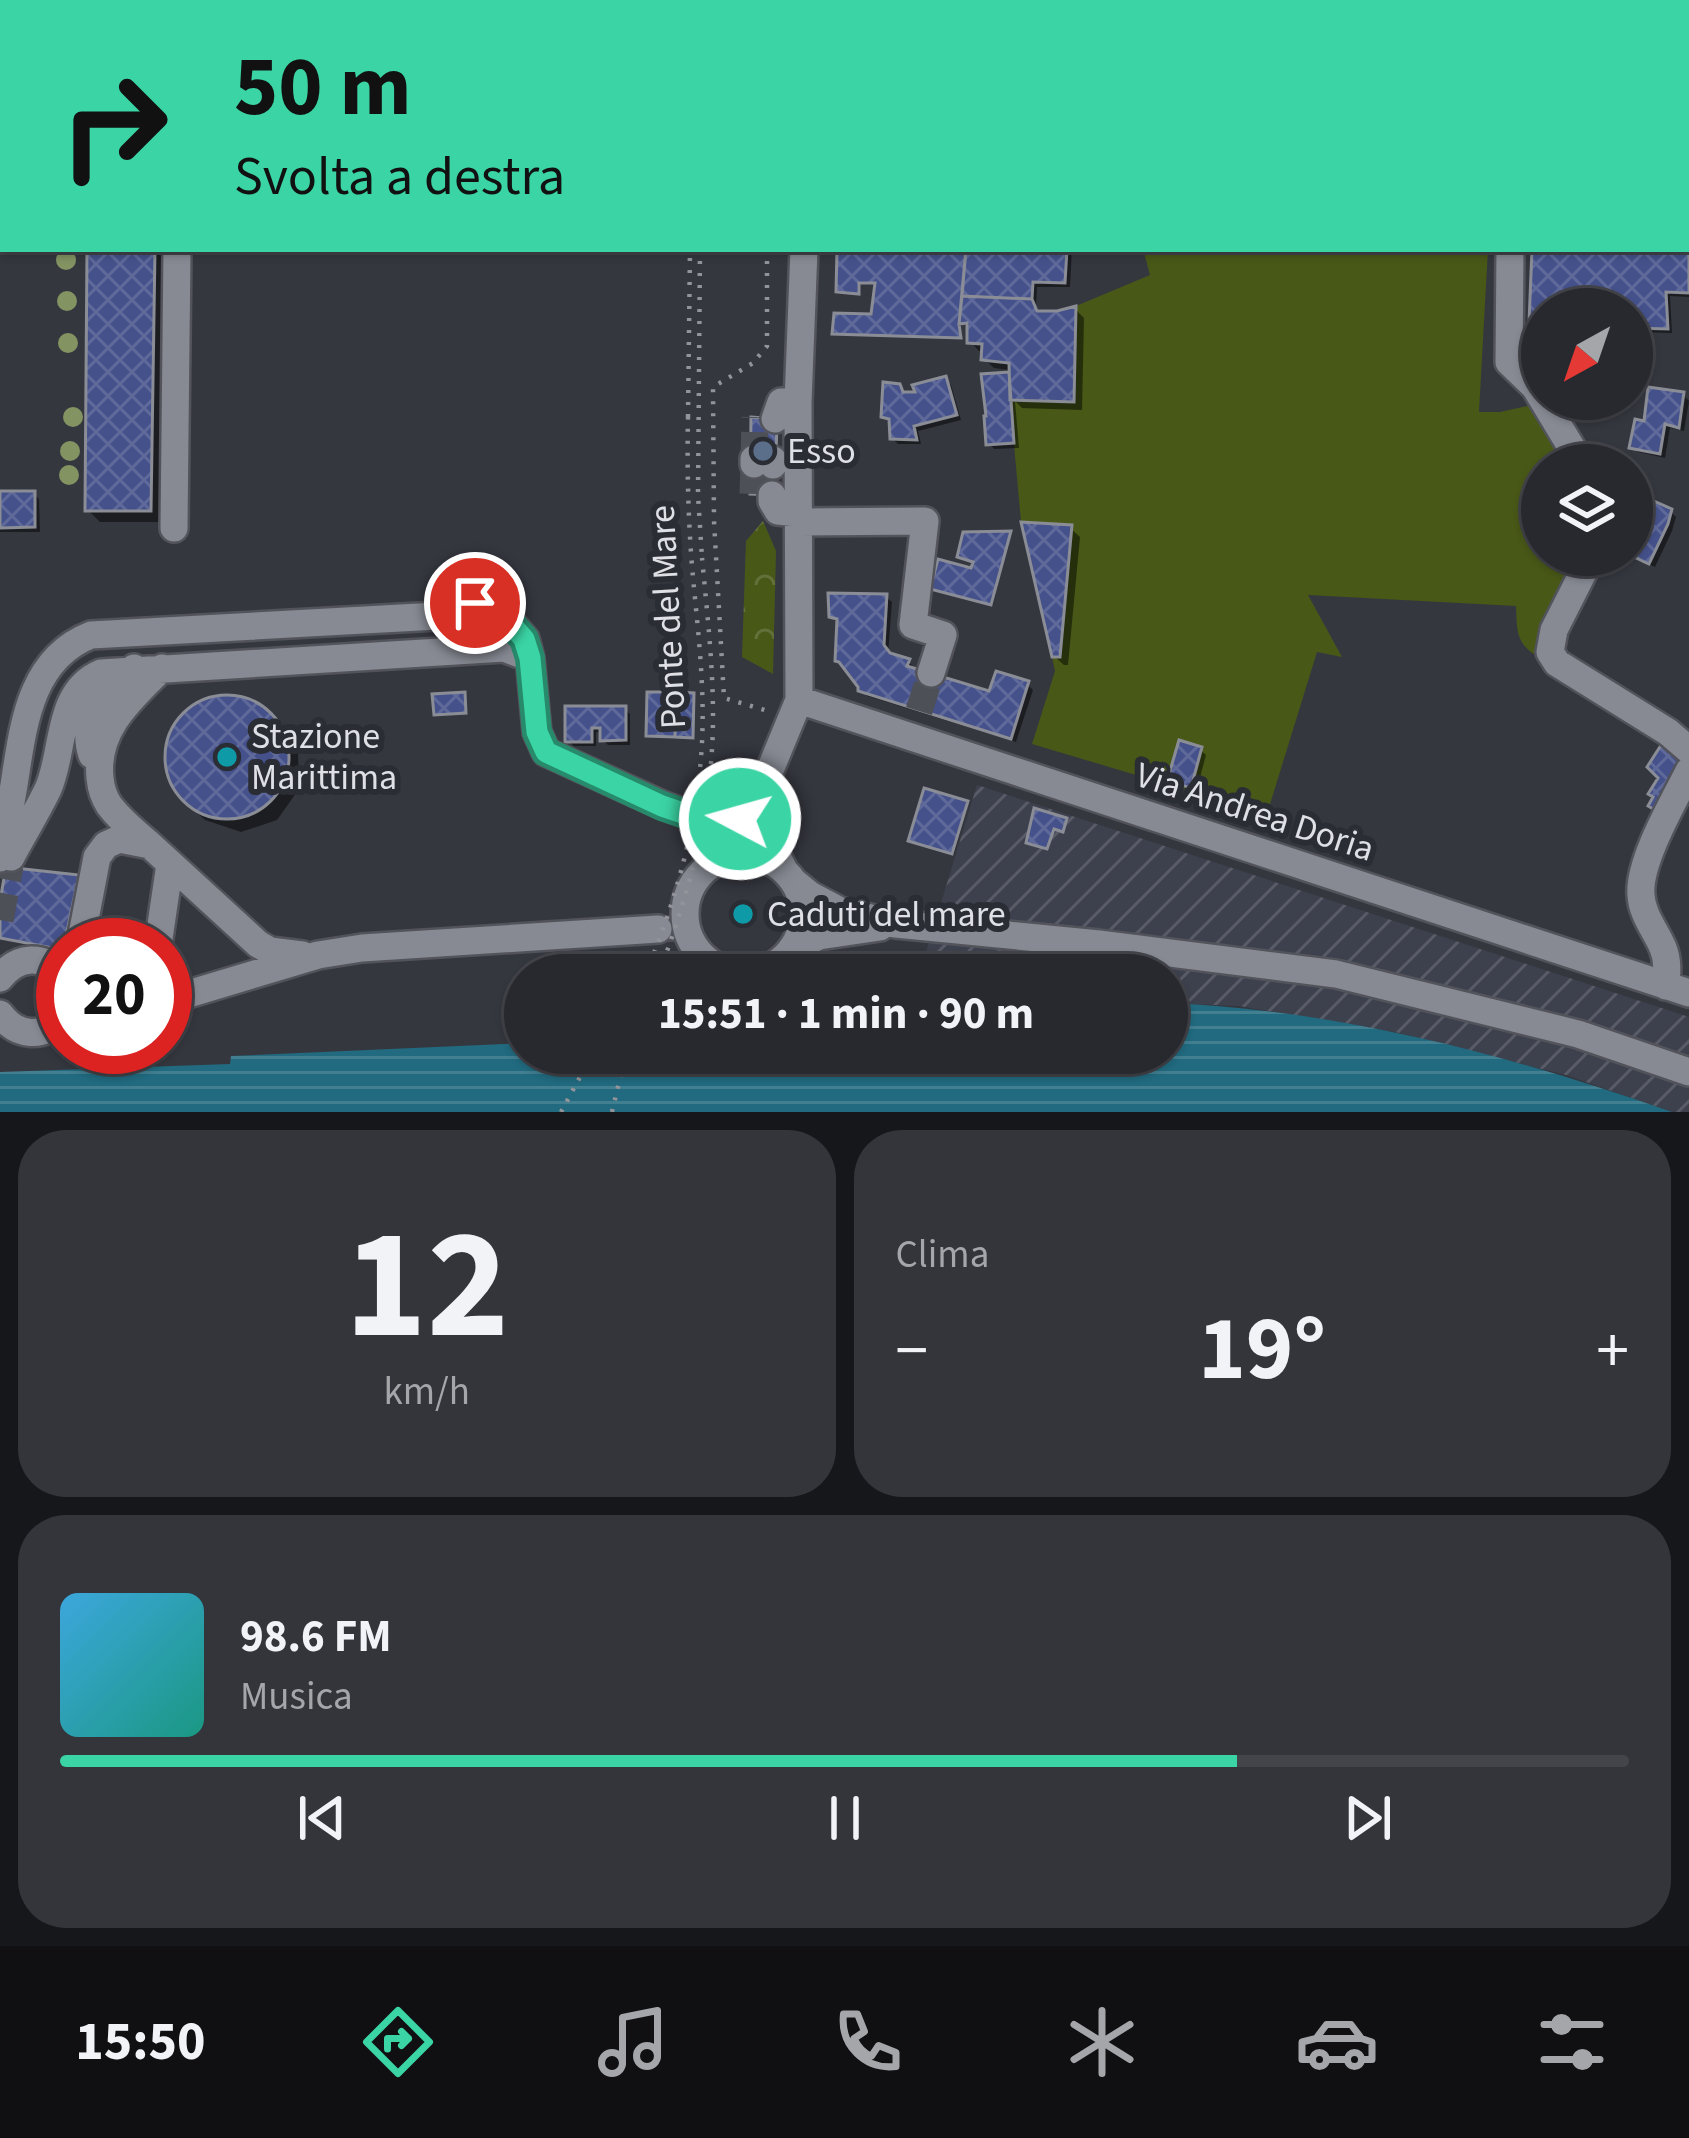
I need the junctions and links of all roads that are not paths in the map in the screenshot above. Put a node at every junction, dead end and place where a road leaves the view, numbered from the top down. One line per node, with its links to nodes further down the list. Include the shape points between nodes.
1 (1689, 21): 2 (street)
2 (1689, 44)
3 (177, 252): 8 (street)
4 (803, 252): 7 (street, via 777,410)
5 (1510, 252): 6 (street, via 1509,362 1535,387)
6 (1569, 444)
7 (780, 507): 12 (street, via 925,520 913,625 943,635); 13 (street)
8 (174, 528)
9 (1581, 576): 15 (street, via 1550,652)
10 (522, 640): 11 (street, via 504,648); 11 (street, via 495,616 474,614); 18 (street, via 546,752 718,825 731,824)
11 (139, 653): 14 (street); 14 (street, via 90,684 79,704); 17 (street, via 130,699 105,736); 19 (street, via 93,649 54,680); 19 (street, via 78,623 41,650 5,747); 22 (street, via 90,677 73,698 56,770); 22 (street, via 91,635 45,670 27,717)
12 (931, 673)
13 (795, 709): 18 (street); 32 (street, Via Andrea Doria, via 914,724)
14 (88, 741): 17 (street)
15 (1689, 750)
16 (1689, 771): 32 (street, via 1664,817 1641,896)
17 (101, 788): 20 (street)
18 (754, 802): 21 (street); 23 (street)
19 (9, 812): 22 (street)
20 (160, 855): 24 (street, via 119,839 106,845); 25 (street); 29 (street, via 258,944)
21 (728, 857): 23 (street, via 758,856); 28 (street, via 705,869 690,890 685,915 694,946 743,974 779,963)
22 (7, 860)
23 (789, 876): 26 (street, via 840,911); 28 (street, via 804,915)
24 (85, 918)
25 (159, 918)
26 (896, 924): 28 (street, via 819,936); 38 (street, via 1336,974 1578,1034)
27 (658, 928): 29 (street)
28 (793, 949)
29 (318, 956): 33 (street)
30 (36, 960): 31 (street, via 13,964)
31 (0, 978)
32 (1677, 989)
33 (192, 993)
34 (0, 1014): 35 (street, via 16,1030)
35 (36, 1028)
36 (36, 1031): 37 (street)
37 (0, 1039)
38 (1689, 1072)

